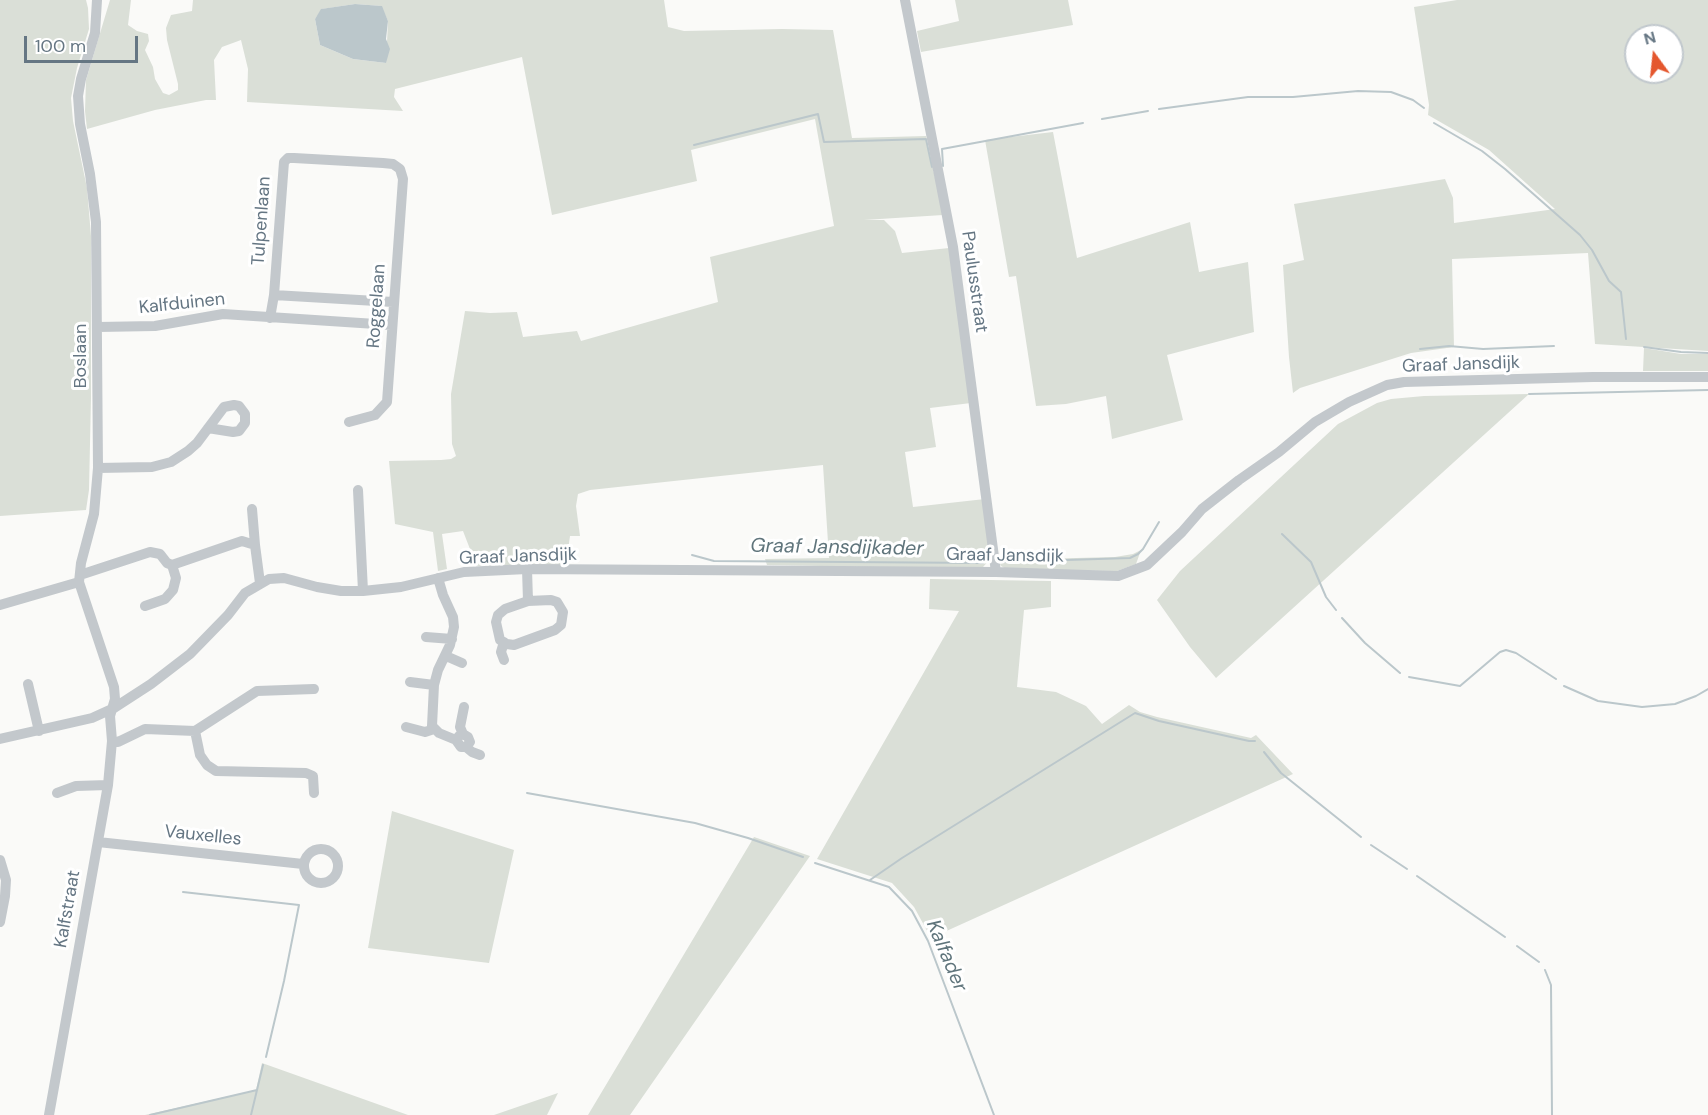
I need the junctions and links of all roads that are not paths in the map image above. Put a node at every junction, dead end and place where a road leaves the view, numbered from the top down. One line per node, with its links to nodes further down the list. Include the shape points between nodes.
1 (97, 0): 8 (street, Boslaan, via 95,33 78,96 96,222)
2 (905, 0): 18 (street, Paulusstraat, via 953,248)
3 (400, 169): 4 (street, Tulpenlaan, via 393,164 288,158 284,162); 5 (street, Roggelaan, via 403,179)
4 (274, 295): 5 (street); 6 (street)
5 (393, 302): 7 (street, Roggelaan)
6 (270, 318): 7 (street, Kalfduinen); 8 (street, Kalfduinen, via 223,314 154,326)
7 (392, 325): 10 (street, Roggelaan, via 387,402 375,415)
8 (98, 327): 12 (street, Boslaan)
9 (1708, 377): 18 (street, Graaf Jansdijk, via 1387,385 1315,422 1202,509 1147,565 1118,576)
10 (349, 422)
11 (208, 428): 12 (street, via 188,451 171,462 152,467)
12 (98, 468): 20 (street, Boslaan, via 94,514)
13 (358, 490): 22 (street)
14 (252, 509): 15 (street)
15 (255, 545): 16 (street, via 242,541); 21 (street)
16 (172, 565): 20 (street, via 160,554 150,552); 25 (street, via 176,583 173,590)
17 (527, 569): 18 (street, Graaf Jansdijk); 19 (street, Graaf Jansdijk); 23 (street)
18 (996, 572)
19 (438, 578): 22 (street, Graaf Jansdijk); 27 (street, via 453,617)
20 (79, 579): 24 (street); 37 (street, via 114,687)
21 (260, 583): 22 (street, Graaf Jansdijk, via 284,579 341,591); 37 (street, via 190,654)
22 (363, 591)
23 (528, 601): 28 (street, via 514,604 498,615 497,631); 28 (street, via 557,602 563,612 561,625 514,645)
24 (0, 605)
25 (145, 606)
26 (426, 637): 27 (street)
27 (452, 639): 29 (street)
28 (504, 642): 30 (street)
29 (446, 656): 31 (street); 34 (street)
30 (504, 660)
31 (462, 663)
32 (410, 682): 34 (street)
33 (28, 684): 40 (street)
34 (435, 685): 39 (street)
35 (314, 689): 41 (street, via 257,691)
36 (464, 707): 42 (street)
37 (114, 708): 40 (street, via 92,718); 44 (street, Kalfstraat, via 110,716)
38 (406, 727): 39 (street, via 425,732)
39 (434, 729): 42 (street)
40 (39, 731): 43 (street)
41 (195, 731): 44 (street, via 145,729); 48 (street, via 200,756 216,771 306,773 312,776)
42 (460, 737): 45 (street, via 468,737 466,747)
43 (0, 739)
44 (112, 741): 46 (street, Kalfstraat)
45 (480, 755)
46 (108, 785): 47 (street, via 76,786); 49 (street, Kalfstraat)
47 (57, 793)
48 (314, 793)
49 (99, 842): 51 (street, Vauxelles); 53 (street, Kalfstraat)
50 (0, 860): 52 (street, via 6,880)
51 (303, 864)
52 (0, 922)
53 (49, 1115)

